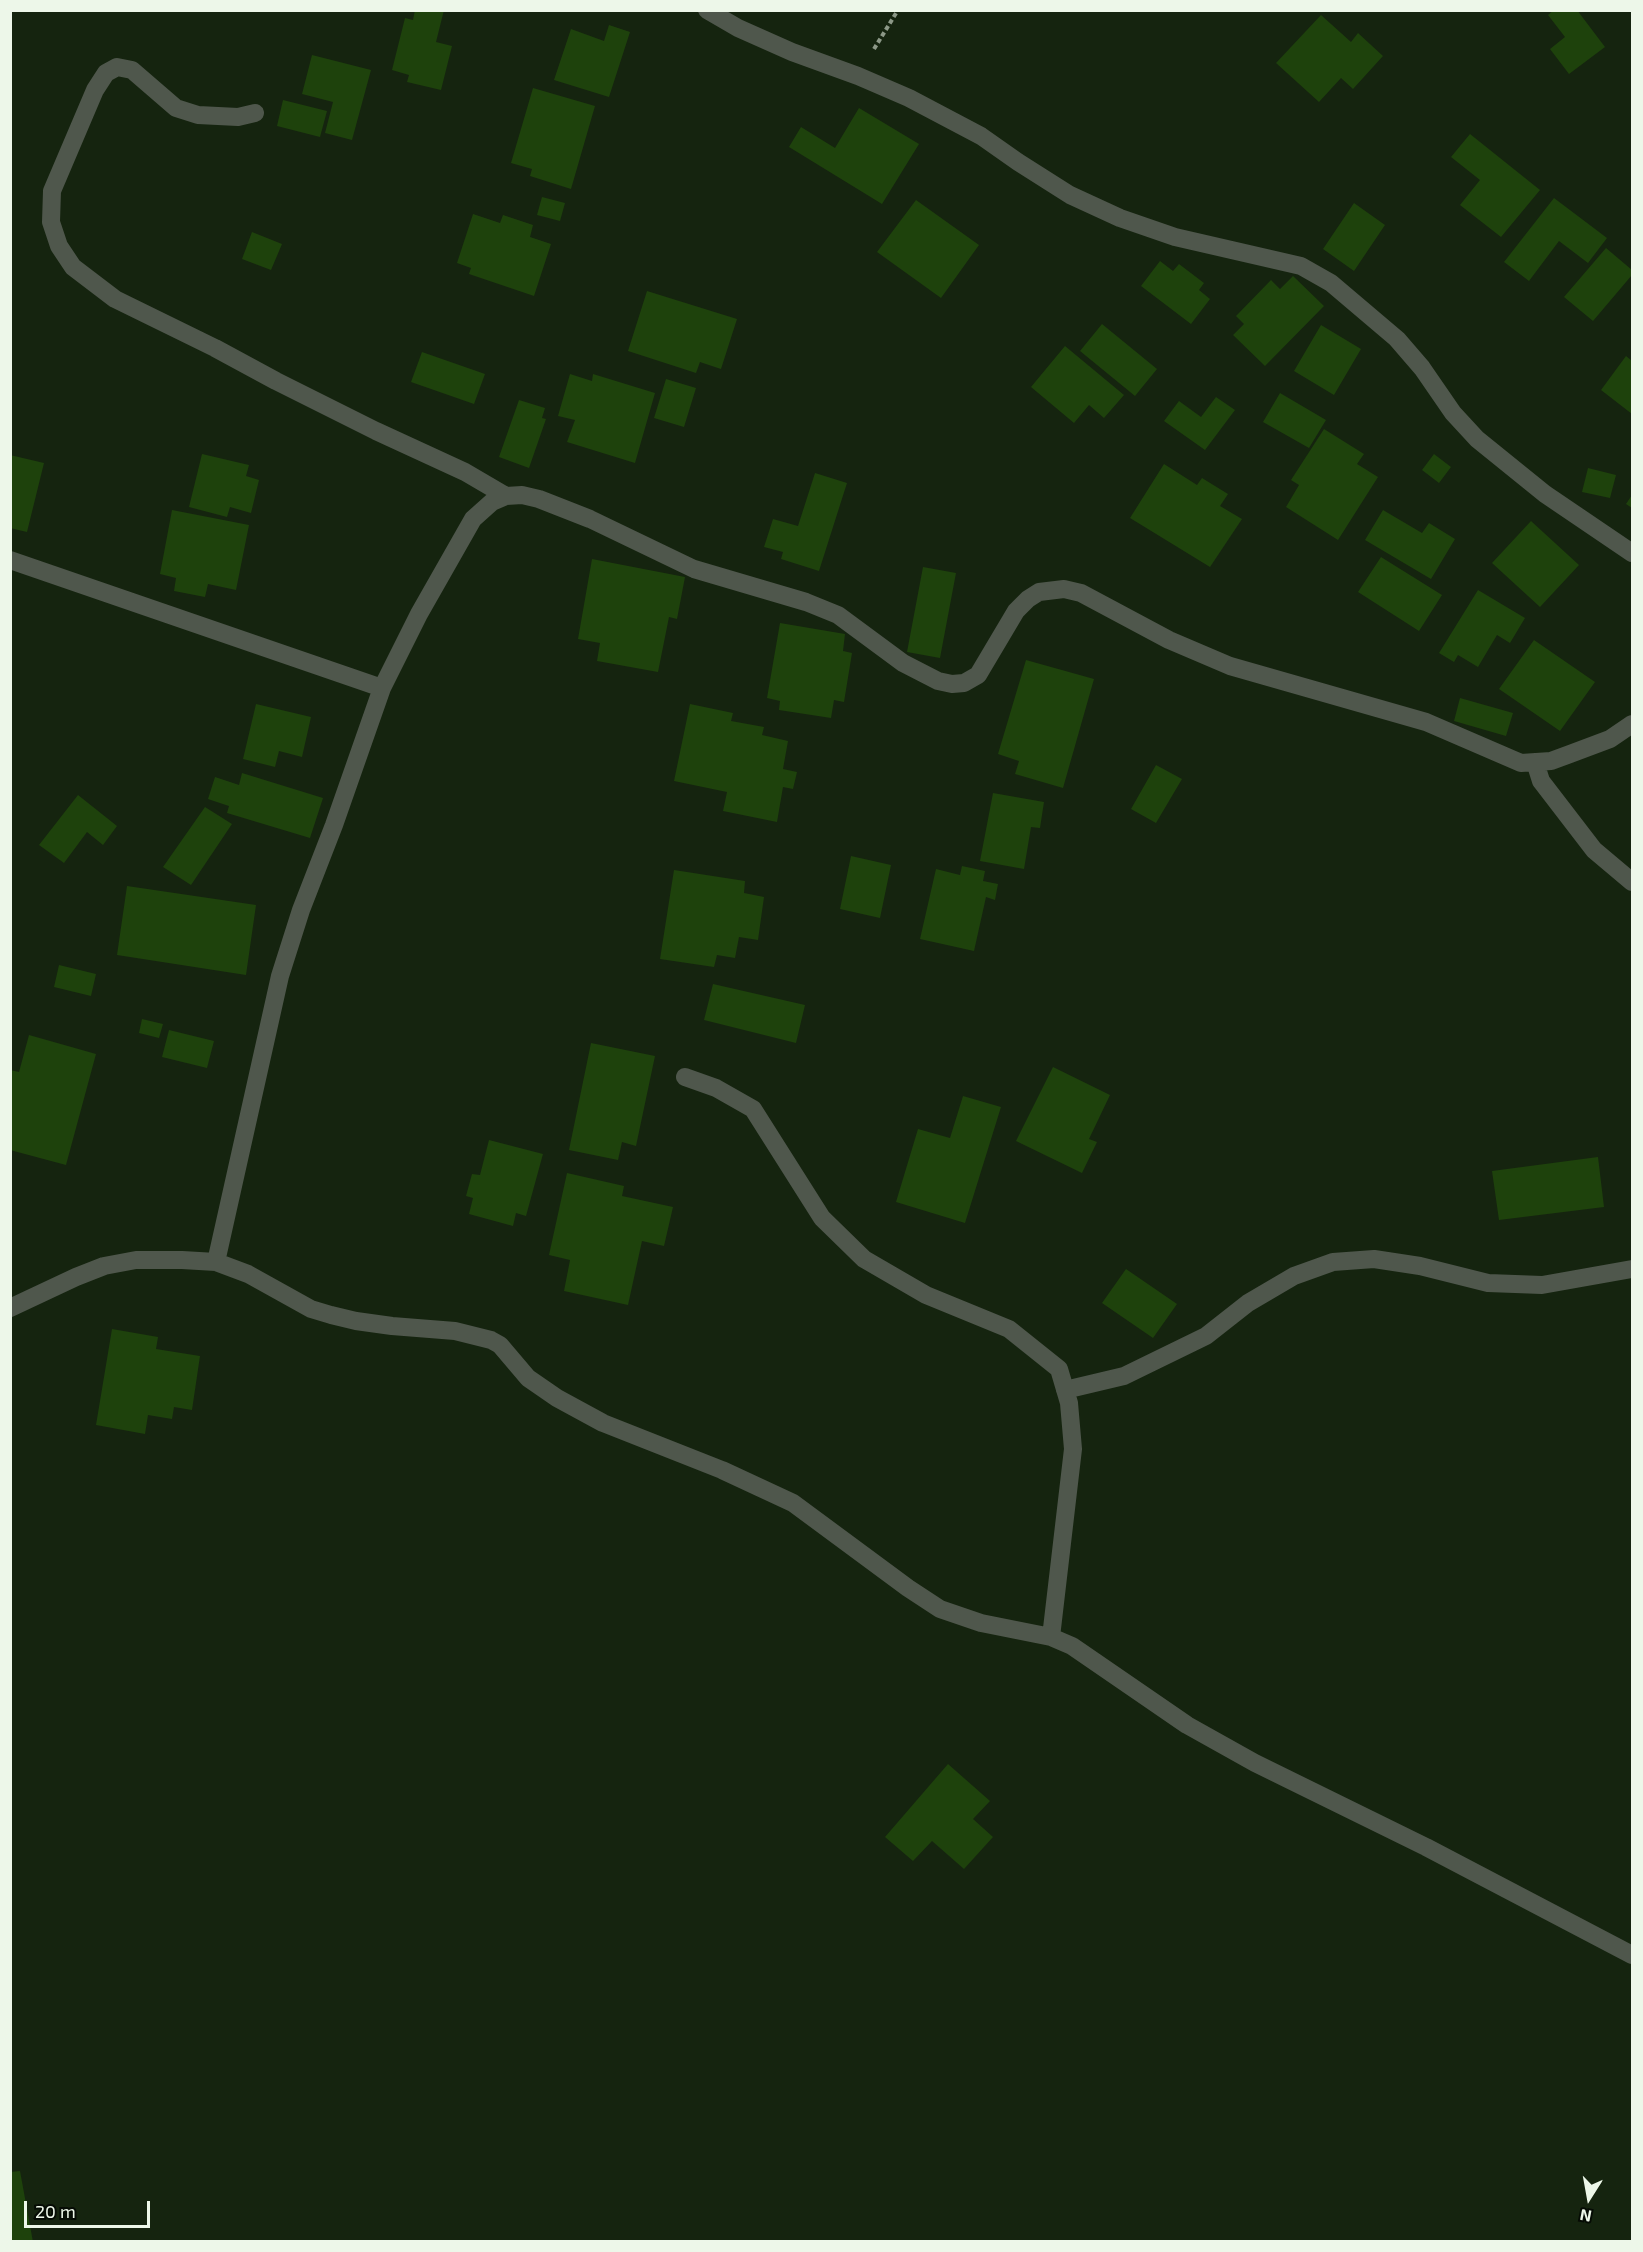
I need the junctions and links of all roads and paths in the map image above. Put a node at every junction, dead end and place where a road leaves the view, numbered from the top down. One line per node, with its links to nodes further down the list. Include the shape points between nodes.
1 (707, 10): 3 (street, via 792,52)
2 (898, 10): 3 (path)
3 (858, 76): 6 (street, via 952,120 1070,195 1120,218 1175,237 1301,266 1331,283 1397,339 1477,439 1545,494)
4 (255, 113): 5 (street, via 238,117 198,115 176,108 132,70 117,67 106,74 90,100 52,190 51,222 59,246 73,267 116,299)
5 (506, 496): 8 (street, via 492,502 473,519 418,614); 10 (street, via 539,499 694,569 838,615 903,663 938,681 964,683 978,675 1016,611 1039,591 1064,589 1081,593 1169,640 1230,666 1426,722 1513,760)
6 (1632, 553)
7 (10, 560): 8 (street)
8 (382, 688): 13 (street, via 280,976)
9 (1632, 724): 10 (street, via 1590,747 1551,761)
10 (1535, 762): 11 (street, via 1541,781 1594,850)
11 (1632, 882)
12 (685, 1077): 16 (street, via 716,1088 753,1109 822,1218 864,1259 926,1295 1009,1329 1059,1369)
13 (216, 1262): 15 (street, via 136,1260 104,1266); 17 (street, via 331,1315 356,1322 454,1331 491,1340 508,1352 528,1378 557,1398 603,1423 793,1503 940,1609 981,1623)
14 (1632, 1269): 16 (street, via 1542,1285 1498,1284 1374,1258 1333,1262 1294,1275 1248,1303 1206,1336 1124,1376)
15 (10, 1308)
16 (1065, 1390): 17 (street, via 1073,1449)
17 (1051, 1637): 18 (street, via 1072,1646 1186,1725 1255,1763)
18 (1632, 1955)

